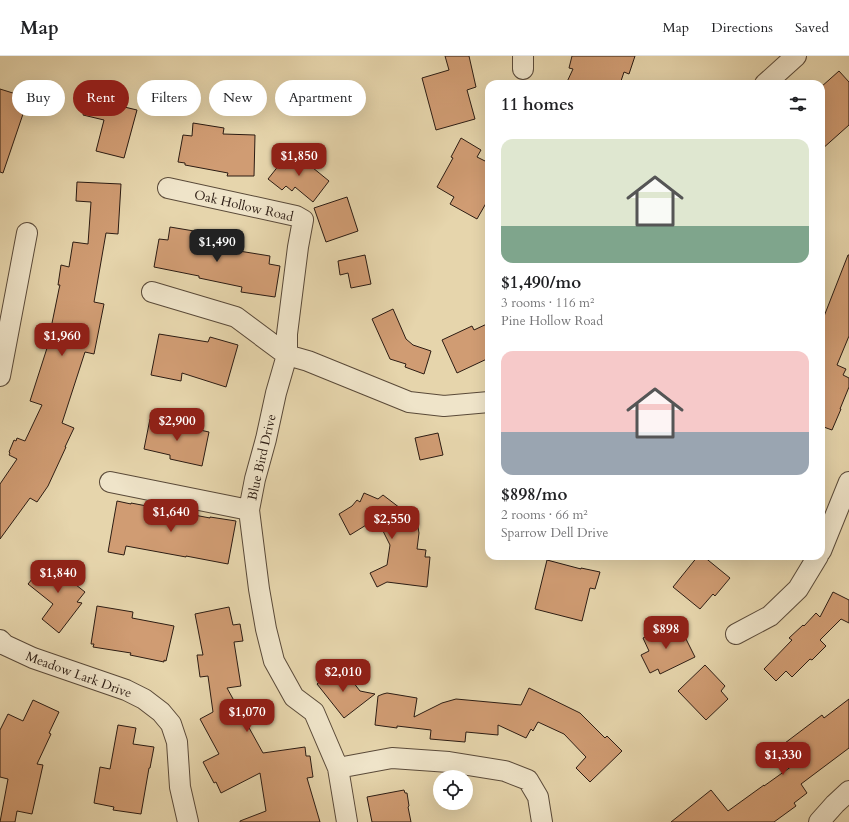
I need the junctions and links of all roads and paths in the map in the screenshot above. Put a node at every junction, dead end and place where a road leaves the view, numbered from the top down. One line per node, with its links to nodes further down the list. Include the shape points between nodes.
1 (796, 56): 2 (street)
2 (769, 80)
3 (168, 188): 6 (street, Oak Hollow Road, via 296,216 302,220 287,334)
4 (27, 233): 7 (street)
5 (152, 292): 6 (street, via 236,317)
6 (287, 355): 8 (street, via 409,402 444,406); 11 (street, Blue Bird Drive)
7 (0, 376)
8 (485, 402)
9 (110, 482): 11 (street)
10 (849, 482): 12 (street)
11 (249, 510): 16 (street, Blue Bird Drive, via 259,589 274,661 294,697 314,712)
12 (825, 541)
13 (816, 560): 14 (street, via 798,589 770,616)
14 (736, 634)
15 (2, 646): 18 (street, Meadow Lark Drive, via 126,690 161,712 171,724 177,742 180,787)
16 (338, 768): 19 (street, Blue Bird Drive); 20 (street, via 392,758 449,762 505,771 528,780 538,797)
17 (849, 790): 21 (street)
18 (188, 822)
19 (347, 822)
20 (542, 822)
21 (818, 822)

